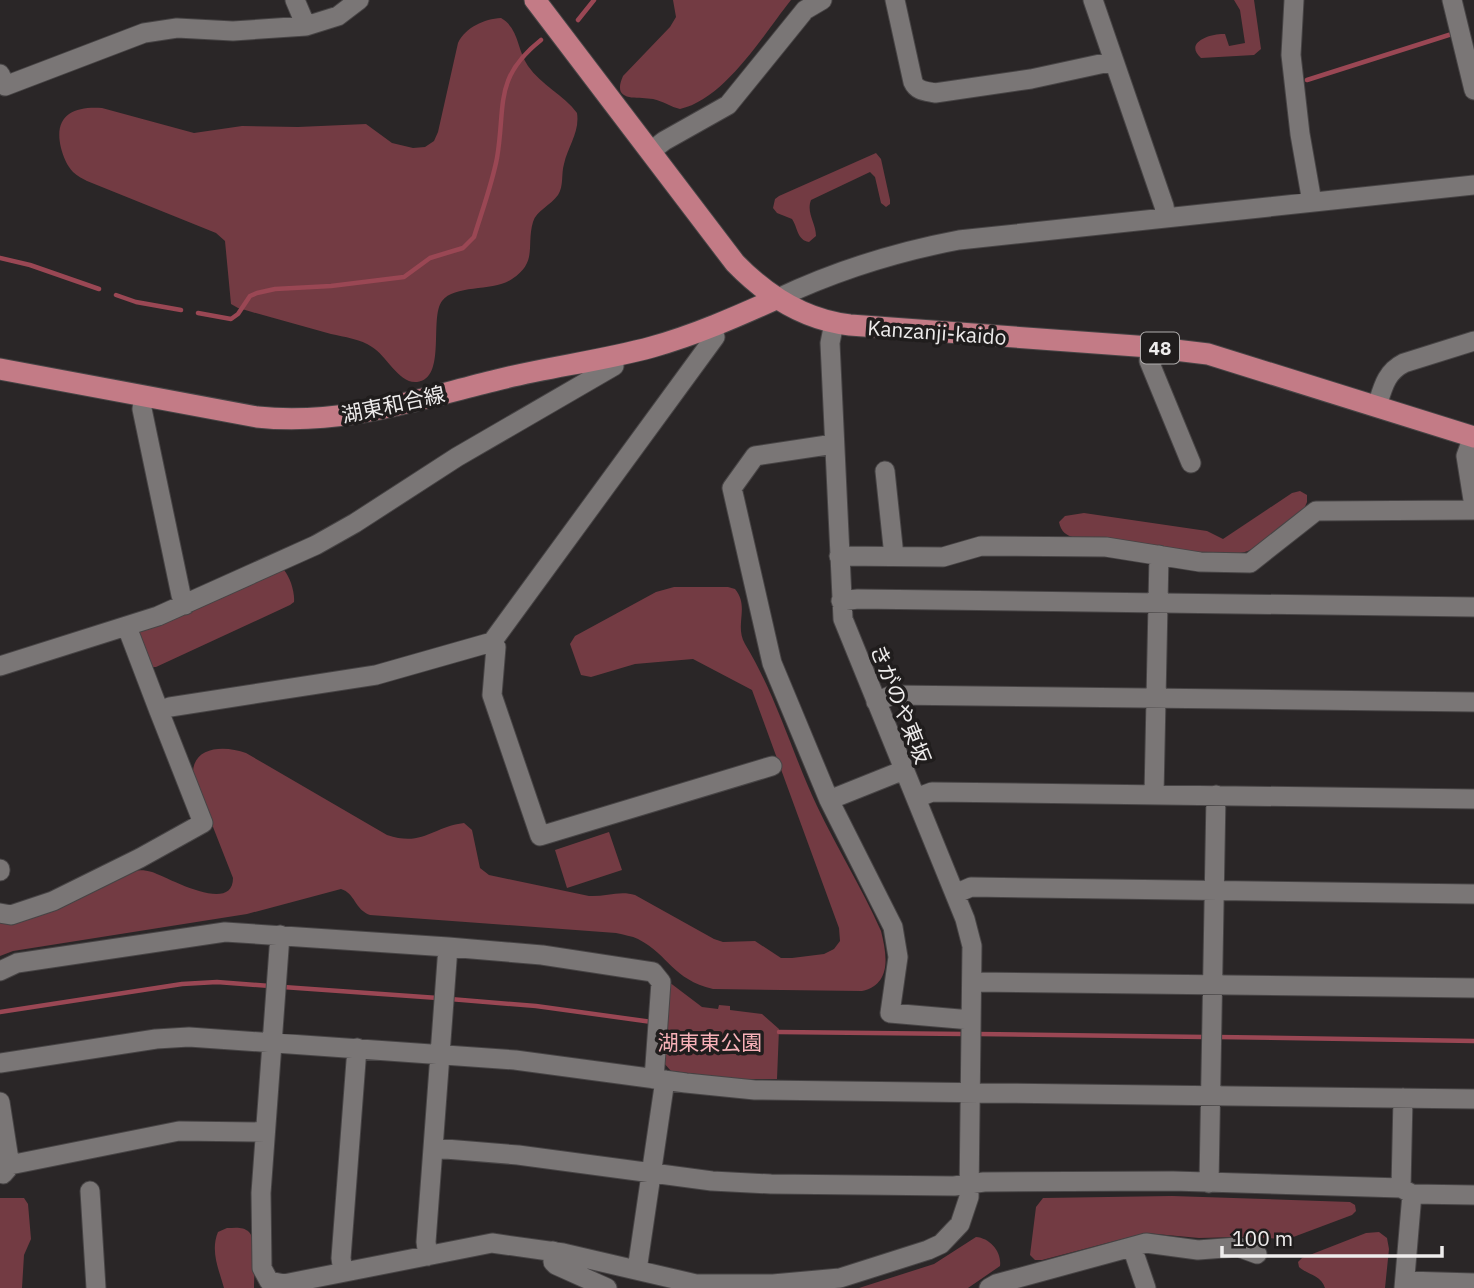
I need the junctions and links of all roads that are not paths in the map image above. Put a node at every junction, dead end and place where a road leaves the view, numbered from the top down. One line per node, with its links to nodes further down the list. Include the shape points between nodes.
1 (295, 0): 9 (street)
2 (359, 0): 9 (street, via 338,16)
3 (535, 0): 13 (main road, Kanzanji-kaido / 48)
4 (822, 0): 13 (street, via 804,9 729,105)
5 (895, 0): 10 (street, via 913,82 921,90 935,93 1017,81)
6 (1093, 0): 10 (street)
7 (1294, 0): 15 (street, via 1291,55)
8 (1452, 0): 12 (street)
9 (306, 26): 11 (street, via 161,30 128,37 5,86)
10 (1114, 61): 16 (street)
11 (0, 74)
12 (1474, 90)
13 (650, 152): 17 (main road, Kanzanji-kaido / 48, via 735,263)
14 (1474, 185): 15 (street)
15 (1312, 202): 16 (street)
16 (1166, 218): 17 (street, via 934,245 859,264)
17 (776, 299): 18 (main road, Kanzanji-kaido / 48); 19 (main road, 湖東和合線)
18 (834, 323): 21 (main road, Kanzanji-kaido / 48); 27 (street, きがのや東坂, via 830,344)
19 (711, 326): 22 (main road, 湖東和合線); 39 (street, via 715,337)
20 (1474, 341): 25 (street, via 1393,369)
21 (1150, 347): 25 (main road, Kanzanji-kaido / 48, via 1222,357); 28 (street, via 1149,361)
22 (611, 356): 24 (main road, 湖東和合線, via 334,418 257,417); 36 (street, via 614,366 457,457 355,523)
23 (0, 369): 24 (main road, 湖東和合線)
24 (144, 396): 36 (street, via 142,409)
25 (1377, 406): 26 (main road, Kanzanji-kaido / 48)
26 (1474, 438): 30 (street, via 1466,456)
27 (834, 444): 32 (street, きがのや東坂); 51 (street, via 755,456 732,488 772,663)
28 (1191, 463)
29 (885, 471): 33 (street)
30 (1474, 508): 31 (street, via 1316,510 1251,563)
31 (1159, 555): 33 (street, via 1106,547 981,546 943,556); 35 (street)
32 (839, 556): 33 (street); 34 (street, きがのや東坂)
33 (894, 556)
34 (841, 601): 35 (street); 42 (street, きがのや東坂, via 846,629)
35 (1156, 603): 37 (street); 41 (street)
36 (185, 605): 38 (street)
37 (1474, 607)
38 (127, 627): 40 (street); 44 (street)
39 (492, 642): 44 (street, via 376,675); 45 (street, via 496,647 492,695 540,836)
40 (0, 666)
41 (1155, 698): 42 (street, via 892,695); 43 (street); 47 (street)
42 (876, 702): 46 (street, きがのや東坂)
43 (1474, 702)
44 (159, 711): 55 (street, via 203,823 52,901 11,915)
45 (772, 766)
46 (904, 770): 49 (street, きがのや東坂); 51 (street)
47 (1154, 795): 48 (street); 49 (street, via 932,792)
48 (1216, 796): 50 (street); 52 (street)
49 (916, 798): 53 (street, きがのや東坂)
50 (1474, 799)
51 (829, 800): 62 (street, via 893,927 898,957 890,1013)
52 (1215, 890): 53 (street, via 971,887); 54 (street); 60 (street)
53 (955, 894): 59 (street, きがのや東坂, via 970,937)
54 (1474, 894)
55 (0, 913)
56 (280, 935): 57 (street); 58 (street, via 210,933 17,963); 63 (street)
57 (448, 947): 65 (street); 67 (street, via 653,972 661,982)
58 (0, 971)
59 (972, 982): 60 (street); 62 (street, きがのや東坂)
60 (1213, 985): 61 (street); 69 (street)
61 (1474, 988)
62 (971, 1020): 68 (street, きがのや東坂)
63 (272, 1042): 64 (street); 66 (street, via 167,1038); 73 (street)
64 (356, 1048): 65 (street); 87 (street, via 341,1258)
65 (440, 1055): 67 (street); 74 (street)
66 (0, 1063)
67 (660, 1080): 68 (street, via 764,1090); 76 (street)
68 (970, 1093): 69 (street); 78 (street, きがのや東坂)
69 (1211, 1096): 70 (street); 77 (street)
70 (1403, 1098): 71 (street); 79 (street)
71 (1474, 1099)
72 (0, 1102): 75 (street)
73 (265, 1132): 75 (street, via 179,1131); 87 (street, きがのや東坂, via 261,1194 264,1275 284,1284)
74 (433, 1148): 76 (street); 85 (street, via 426,1242)
75 (3, 1170)
76 (652, 1174): 78 (street, via 771,1184); 86 (street)
77 (1209, 1183): 78 (street); 79 (street)
78 (969, 1184): 86 (street, きがのや東坂, via 960,1224 941,1244 840,1278 696,1284)
79 (1407, 1191): 81 (street); 90 (street)
80 (90, 1192): 91 (street)
81 (1474, 1195)
82 (1132, 1247): 84 (street, via 1146,1243 1198,1250 1238,1247); 88 (street); 94 (street)
83 (553, 1251): 85 (street, きがのや東坂, via 492,1243); 86 (street, きがのや東坂); 92 (street, via 556,1265)
84 (1257, 1254)
85 (429, 1256): 87 (street, きがのや東坂)
86 (637, 1270)
87 (344, 1272)
88 (1020, 1283): 93 (street)
89 (1474, 1283): 90 (street)
90 (1404, 1285)
91 (96, 1288)
92 (607, 1288)
93 (989, 1288)
94 (1146, 1288)

